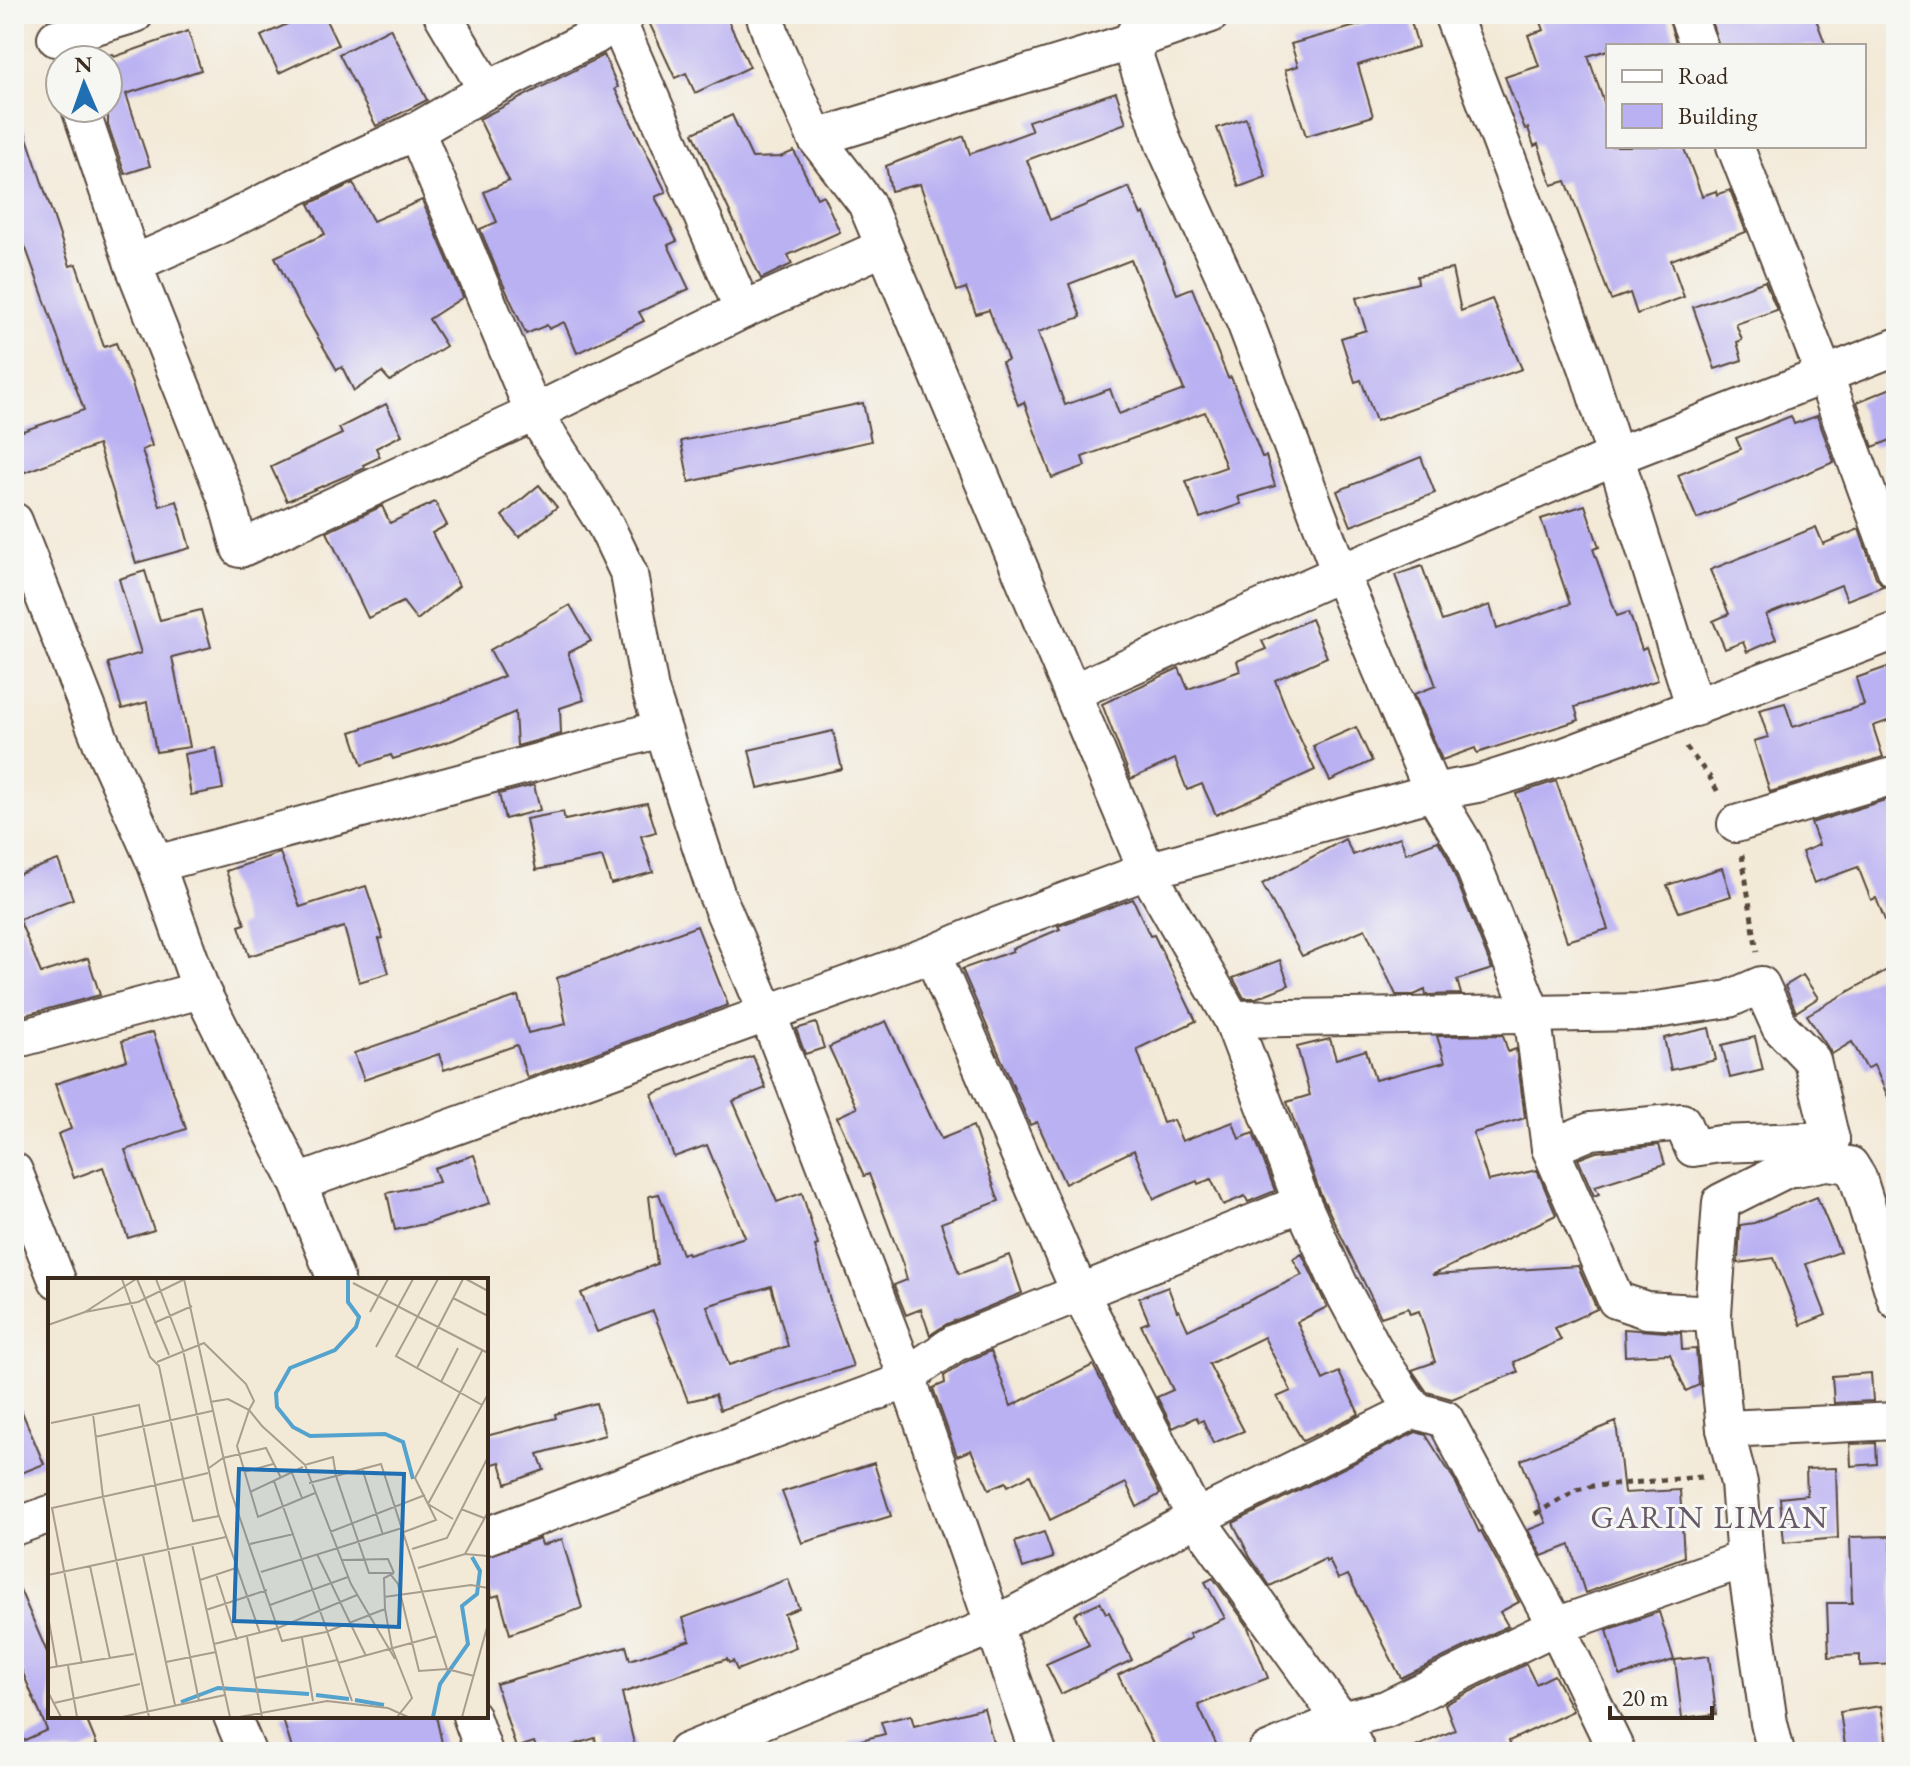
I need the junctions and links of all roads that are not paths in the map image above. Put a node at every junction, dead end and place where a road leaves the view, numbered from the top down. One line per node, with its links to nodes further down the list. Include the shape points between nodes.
1 (135, 14): 9 (street)
2 (442, 14): 11 (street)
3 (764, 14): 14 (street)
4 (1211, 14): 8 (street)
5 (1452, 14): 22 (street, via 1587,367)
6 (1687, 14): 10 (street)
7 (622, 17): 11 (street); 18 (street)
8 (1138, 28): 14 (street); 25 (street, via 1164,144 1245,322)
9 (55, 37)
10 (1698, 44)
11 (487, 90): 13 (street)
12 (85, 124): 17 (street)
13 (416, 131): 17 (street); 21 (street)
14 (816, 138): 16 (street, via 866,203)
15 (1736, 148): 20 (street)
16 (884, 247): 18 (street); 27 (street)
17 (133, 264): 21 (street, via 226,498 240,549)
18 (743, 310): 21 (street)
19 (1896, 347): 20 (street)
20 (1825, 376): 22 (street); 24 (street)
21 (534, 413): 29 (street, via 606,526 629,574)
22 (1614, 457): 25 (street); 28 (street)
23 (14, 521): 33 (street, via 101,742)
24 (1896, 570)
25 (1340, 573): 27 (street); 31 (street)
26 (1896, 631): 28 (street)
27 (1073, 692): 34 (street)
28 (1695, 708): 31 (street, via 1562,757)
29 (661, 729): 33 (street); 38 (street, via 716,893)
30 (1896, 775): 32 (street)
31 (1433, 792): 34 (street); 37 (street, via 1466,847)
32 (1736, 824)
33 (156, 864): 36 (street)
34 (1147, 871): 35 (street); 39 (street)
35 (932, 954): 38 (street); 49 (street)
36 (201, 990): 40 (street); 45 (street)
37 (1532, 1013): 39 (street); 41 (street, via 1643,1012 1729,999 1761,985 1780,1027 1812,1060); 42 (street)
38 (768, 1015): 45 (street); 52 (street)
39 (1232, 1019): 46 (street)
40 (14, 1040)
41 (1831, 1140): 42 (street, via 1693,1148 1682,1122 1591,1131); 43 (street)
42 (1550, 1148): 51 (street, via 1616,1300 1646,1310)
43 (1787, 1169): 50 (street, via 1826,1162 1850,1165); 51 (street, via 1721,1202)
44 (14, 1171): 47 (street)
45 (298, 1183): 48 (street)
46 (1302, 1203): 49 (street); 53 (street, via 1376,1353)
47 (56, 1278)
48 (335, 1278)
49 (1080, 1293): 52 (street, via 955,1343); 57 (street)
50 (1896, 1300)
51 (1713, 1314): 55 (street)
52 (908, 1380): 59 (street); 61 (street)
53 (1414, 1410): 57 (street); 62 (street, via 1445,1419)
54 (1896, 1421): 55 (street)
55 (1725, 1429): 60 (street, via 1739,1483)
56 (48, 1515): 58 (street)
57 (1196, 1518): 61 (street); 65 (street)
58 (14, 1527)
59 (488, 1535)
60 (1745, 1559): 62 (street); 73 (street)
61 (995, 1625): 68 (street); 69 (street)
62 (1556, 1626): 65 (street, via 1386,1709); 72 (street)
63 (233, 1718): 66 (street)
64 (472, 1718): 67 (street)
65 (1341, 1720): 70 (street); 71 (street)
66 (247, 1752)
67 (484, 1752)
68 (686, 1752)
69 (1038, 1752)
70 (1266, 1752)
71 (1357, 1752)
72 (1617, 1752)
73 (1776, 1752)

